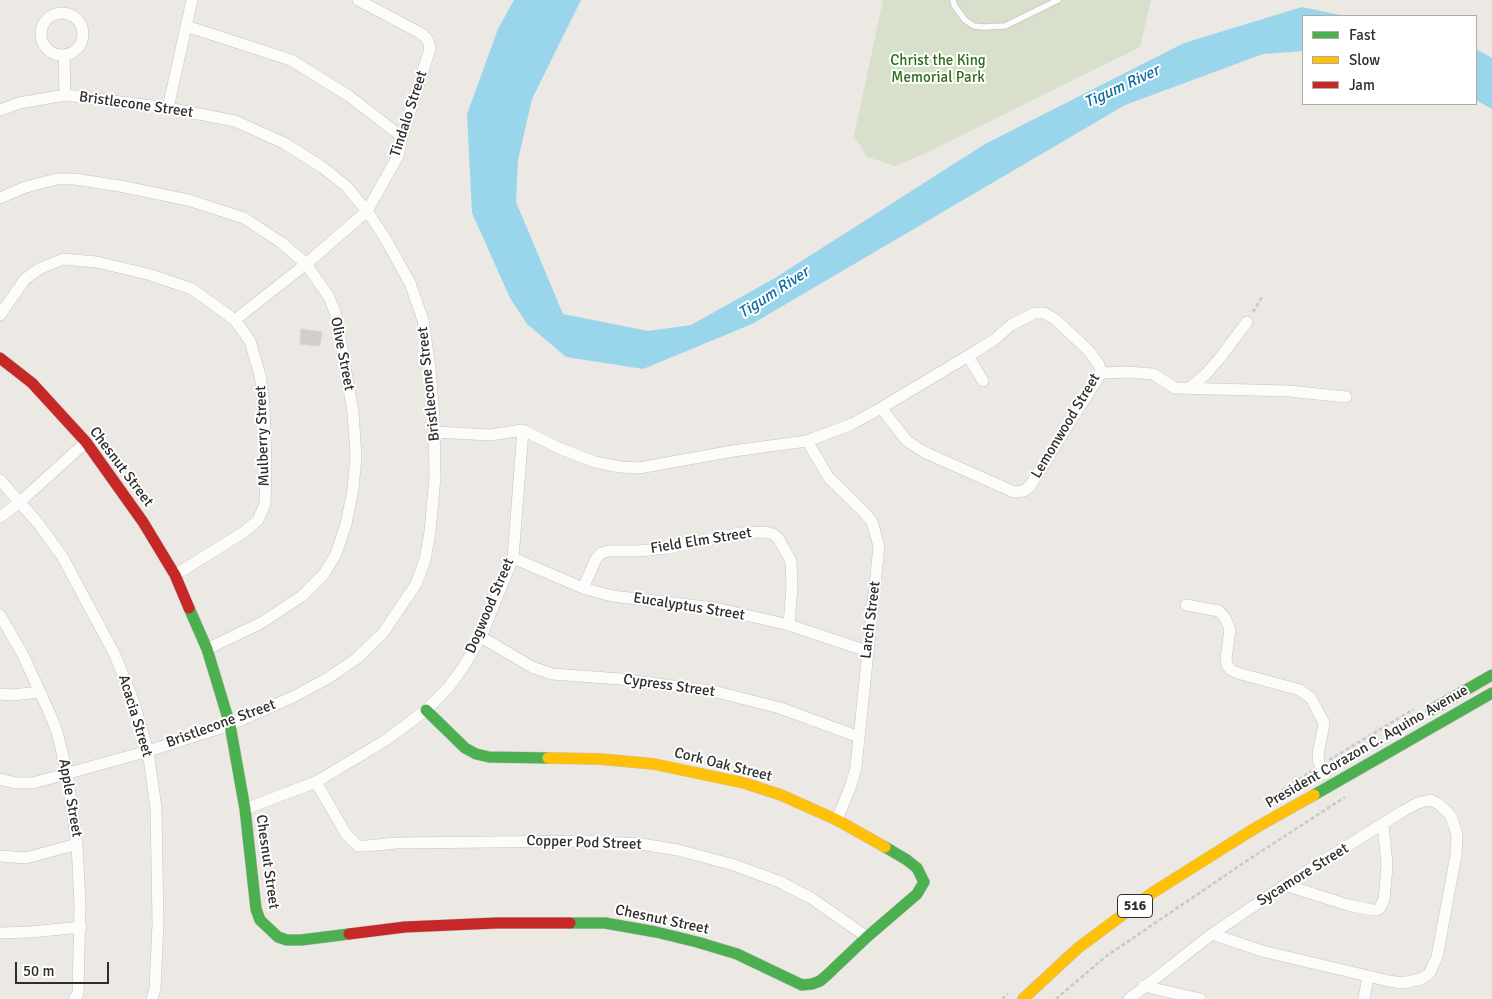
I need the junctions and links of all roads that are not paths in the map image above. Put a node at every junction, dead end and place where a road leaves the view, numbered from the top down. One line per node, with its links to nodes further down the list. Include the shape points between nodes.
1 (192, 0): 5 (street)
2 (358, 0): 10 (street, Tindalo Street, via 428,40 430,49)
3 (953, 0): 4 (lane, via 965,20 974,26 984,27 1005,26)
4 (1058, 0)
5 (186, 26): 8 (street); 10 (street, via 291,60 349,96)
6 (64, 55): 7 (street)
7 (65, 95): 8 (street, Bristlecone Street); 9 (street, Bristlecone Street, via 19,103)
8 (168, 108): 12 (street, Bristlecone Street, via 234,121 284,142 346,186)
9 (0, 110)
10 (402, 137): 12 (street, Tindalo Street, via 398,156)
11 (0, 198): 13 (street, Olive Street, via 49,181 74,179 188,200 244,218 282,243)
12 (367, 211): 13 (street, Tindalo Street); 25 (street, Bristlecone Street, via 410,283 423,320)
13 (306, 264): 15 (street, Tindalo Street); 38 (street, Olive Street, via 329,297 336,315 353,412 355,465 346,524 336,554 324,574 302,596 261,623)
14 (0, 315): 15 (street, Mulberry Street, via 25,278 63,259 97,262 192,288)
15 (235, 320): 32 (street, Mulberry Street, via 250,341 260,375 264,404 265,504 258,520 244,532)
16 (1247, 322): 21 (street, via 1219,360)
17 (968, 356): 19 (street, Lemonwood Street, via 1024,317 1044,313 1055,319 1089,351); 20 (street); 23 (street, Lemonwood Street)
18 (0, 358): 27 (main road, Chesnut Street, via 32,383)
19 (1101, 373): 21 (street, via 1152,374 1175,388); 23 (street, Lemonwood Street, via 1024,491 1014,492 924,452 907,441)
20 (983, 381)
21 (1188, 388): 22 (street, via 1289,391)
22 (1346, 398)
23 (881, 408): 26 (street, Lemonwood Street)
24 (523, 430): 25 (street, via 490,435); 26 (street, Lemonwood Street, via 595,462 639,468); 31 (street, Dogwood Street)
25 (435, 432): 46 (street, Bristlecone Street, via 435,477 425,560 416,584 383,633 356,659 328,678 262,712)
26 (807, 441): 39 (street, Larch Street, via 829,478 864,512 876,534 879,546)
27 (86, 442): 29 (street); 32 (main road, Chesnut Street, via 143,522)
28 (0, 480): 29 (street, Acacia Street)
29 (20, 502): 30 (street); 48 (street, Acacia Street, via 62,556 98,621 133,700)
30 (0, 517)
31 (513, 558): 33 (street, Eucalyptus Street); 37 (street, Dogwood Street)
32 (174, 575): 38 (main road, Chesnut Street)
33 (583, 588): 36 (street, Eucalyptus Street, via 612,596 715,608); 36 (street, Field Elm Street, via 596,559 607,551 668,548 740,533 765,532 778,538 791,561)
34 (1186, 606): 49 (street, via 1219,611 1225,618 1230,628 1226,658 1231,670 1300,690 1311,698 1324,723 1318,759)
35 (0, 615): 41 (street, Apple Street)
36 (789, 625): 39 (street, Eucalyptus Street)
37 (481, 637): 44 (street, Dogwood Street, via 448,688); 47 (street, Cypress Street, via 532,667 552,674 621,679 717,692 780,708)
38 (207, 650): 46 (main road, Chesnut Street)
39 (867, 651): 47 (street, Larch Street)
40 (1492, 675): 45 (main road, President Corazon C. Aquino Avenue)
41 (40, 692): 43 (street); 50 (street, Apple Street, via 57,732)
42 (1492, 692): 56 (main road, President Corazon C. Aquino Avenue / 516)
43 (0, 694)
44 (426, 710): 52 (street, Dogwood Street, via 386,740); 54 (main road, Cork Oak Street, via 464,748 476,754 654,764 744,783)
45 (1418, 718)
46 (230, 724): 48 (street, Bristlecone Street); 53 (main road, Chesnut Street)
47 (859, 737): 54 (street, Larch Street, via 856,767)
48 (148, 751): 50 (street, Bristlecone Street); 67 (street, Acacia Street, via 156,808 158,923)
49 (1329, 771): 56 (main road, President Corazon C. Aquino Avenue / 516)
50 (67, 773): 51 (street, Bristlecone Street, via 25,784); 57 (street, Apple Street)
51 (0, 779)
52 (316, 782): 53 (street, Dogwood Street); 63 (street, Copper Pod Street, via 346,834 358,846 587,841 678,850 780,882 811,898)
53 (245, 809): 63 (main road, Chesnut Street, via 256,909 268,928 287,940 414,927 604,923 656,932 729,951 802,985 820,981)
54 (837, 820): 63 (main road, Cork Oak Street, via 907,860 917,868 924,882 917,894)
55 (1383, 825): 59 (street, Sycamore Street); 59 (street, via 1387,864 1384,900 1377,910 1348,905); 64 (street, Sycamore Street, via 1418,803 1430,800 1451,816 1457,835 1456,855 1438,957 1429,974 1413,982 1402,983)
56 (1257, 827): 68 (main road, President Corazon C. Aquino Avenue / 516, via 1152,893 1078,948)
57 (78, 844): 58 (street, via 26,858); 60 (street, Apple Street)
58 (0, 856)
59 (1284, 885): 62 (street, Sycamore Street)
60 (81, 927): 61 (street); 66 (street, Apple Street)
61 (0, 933)
62 (1212, 934): 64 (street, via 1262,951); 65 (street, Sycamore Street)
63 (867, 937)
64 (1368, 976): 71 (street)
65 (1144, 986): 69 (street, Sycamore Street); 70 (street)
66 (76, 996)
67 (155, 996)
68 (1023, 999)
69 (1128, 999)
70 (1200, 999)
71 (1364, 999)

